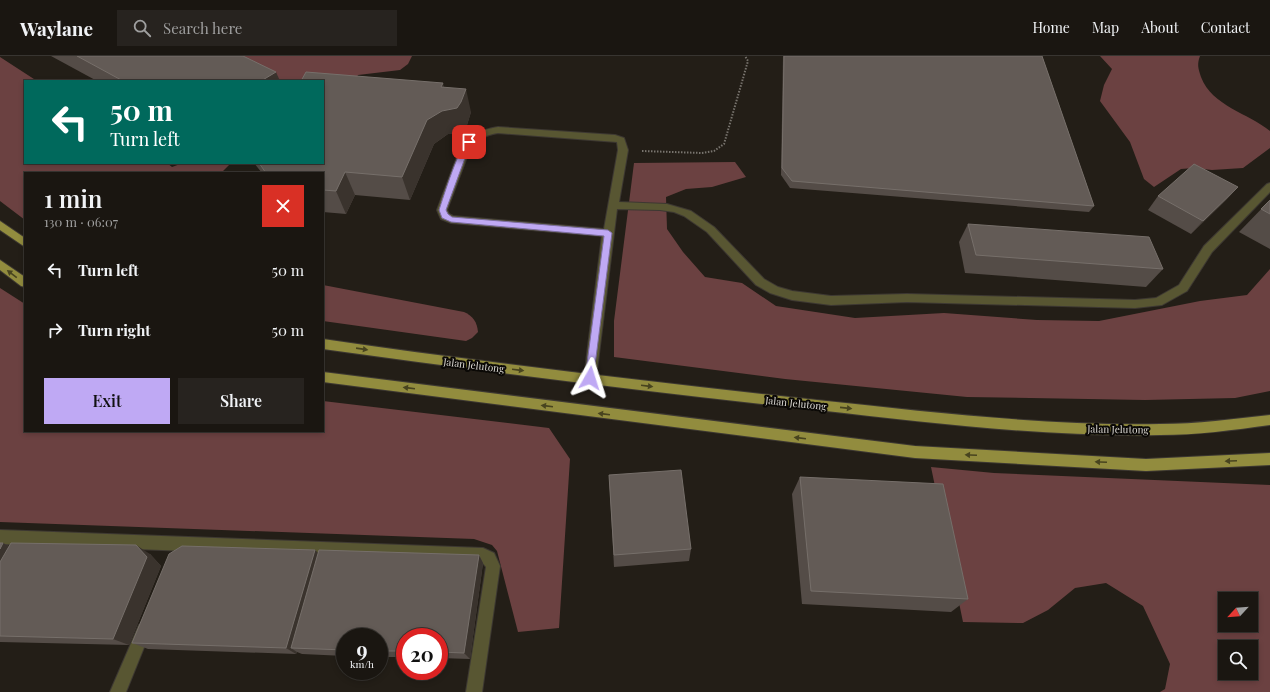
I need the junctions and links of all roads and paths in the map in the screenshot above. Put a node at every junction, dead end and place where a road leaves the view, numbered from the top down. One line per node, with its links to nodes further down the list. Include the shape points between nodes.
1 (745, 56): 2 (path, via 748,61 724,144 714,151 702,153)
2 (623, 150): 4 (lane); 6 (lane, via 621,140 615,138 498,130 486,132 475,136 465,149 442,210 445,216 451,219)
3 (1270, 186): 4 (lane, via 1208,249 1183,288 1158,302 1135,304 907,298 819,300 769,288 760,282 714,232 676,209)
4 (613, 205): 6 (lane)
5 (0, 226): 7 (main road)
6 (608, 233): 12 (lane)
7 (24, 242)
8 (0, 264): 9 (main road, one-way to 8)
9 (24, 282)
10 (324, 344): 12 (main road, Jalan Jelutong, one-way to 12)
11 (324, 377): 14 (main road, one-way to 11, via 1146,465 915,452)
12 (590, 378): 13 (main road, Jalan Jelutong, one-way to 13, via 945,419 1044,426 1135,430 1194,428)
13 (1270, 420)
14 (1270, 459)
15 (0, 537): 16 (lane)
16 (180, 544): 17 (lane); 20 (lane, via 483,555 489,558 493,566)
17 (174, 558)
18 (150, 614): 19 (lane)
19 (118, 692)
20 (474, 692)

